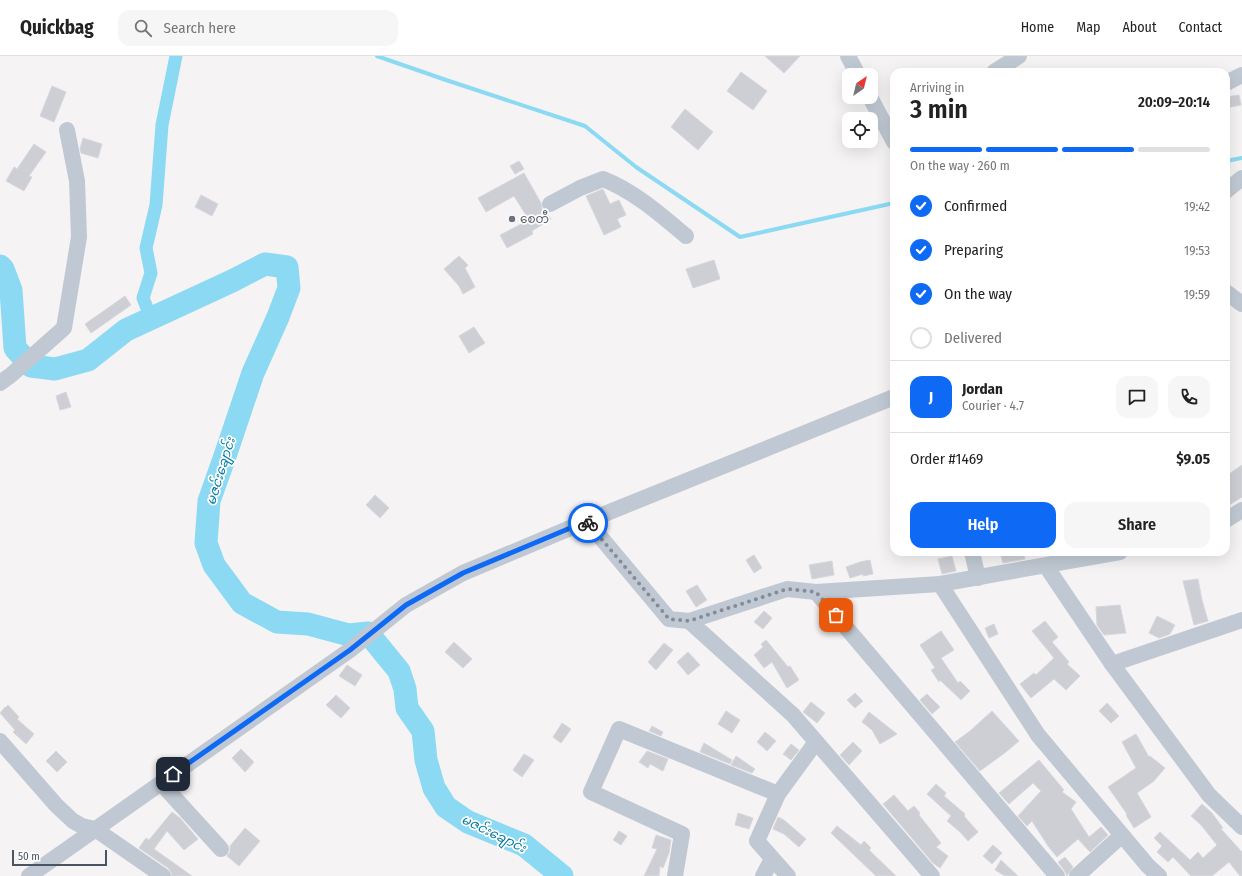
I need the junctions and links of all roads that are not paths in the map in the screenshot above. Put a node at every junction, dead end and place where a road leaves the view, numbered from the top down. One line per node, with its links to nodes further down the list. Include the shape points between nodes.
1 (848, 56): 3 (street)
2 (1019, 56): 4 (street)
3 (854, 68)
4 (1000, 68)
5 (1242, 75): 6 (street)
6 (1230, 81)
7 (874, 104): 9 (street)
8 (67, 130): 16 (street, via 77,181 79,237 64,328)
9 (890, 134)
10 (1242, 178): 11 (street)
11 (1230, 188)
12 (550, 204): 13 (street, via 580,188 603,180 611,182 650,206)
13 (686, 236)
14 (1230, 295): 15 (street)
15 (1242, 304)
16 (0, 383)
17 (890, 399): 20 (street)
18 (1242, 510): 19 (street)
19 (1230, 518)
20 (587, 521): 28 (street, via 669,619); 32 (street, via 463,573 406,605 350,650)
21 (973, 556): 24 (street)
22 (1099, 556): 23 (street)
23 (1046, 566): 24 (street); 29 (street)
24 (978, 578): 25 (street)
25 (940, 584): 26 (street); 36 (street, via 1038,735)
26 (816, 592): 28 (street, via 787,589); 45 (street)
27 (1242, 620): 29 (street)
28 (689, 621): 31 (street, via 793,715)
29 (1112, 664): 34 (street, via 1209,794)
30 (0, 741): 35 (street, via 56,805 82,826)
31 (816, 742): 33 (street); 44 (street)
32 (161, 782): 35 (street); 37 (street)
33 (778, 794): 38 (street, via 757,841); 41 (street, via 619,729 591,792 682,834)
34 (1242, 827)
35 (95, 829): 39 (street); 40 (street)
36 (1122, 835): 46 (street); 47 (street)
37 (221, 849)
38 (772, 859): 42 (street); 43 (street)
39 (29, 876)
40 (163, 876)
41 (675, 876)
42 (763, 876)
43 (788, 876)
44 (932, 876)
45 (1057, 876)
46 (1078, 876)
47 (1159, 876)

